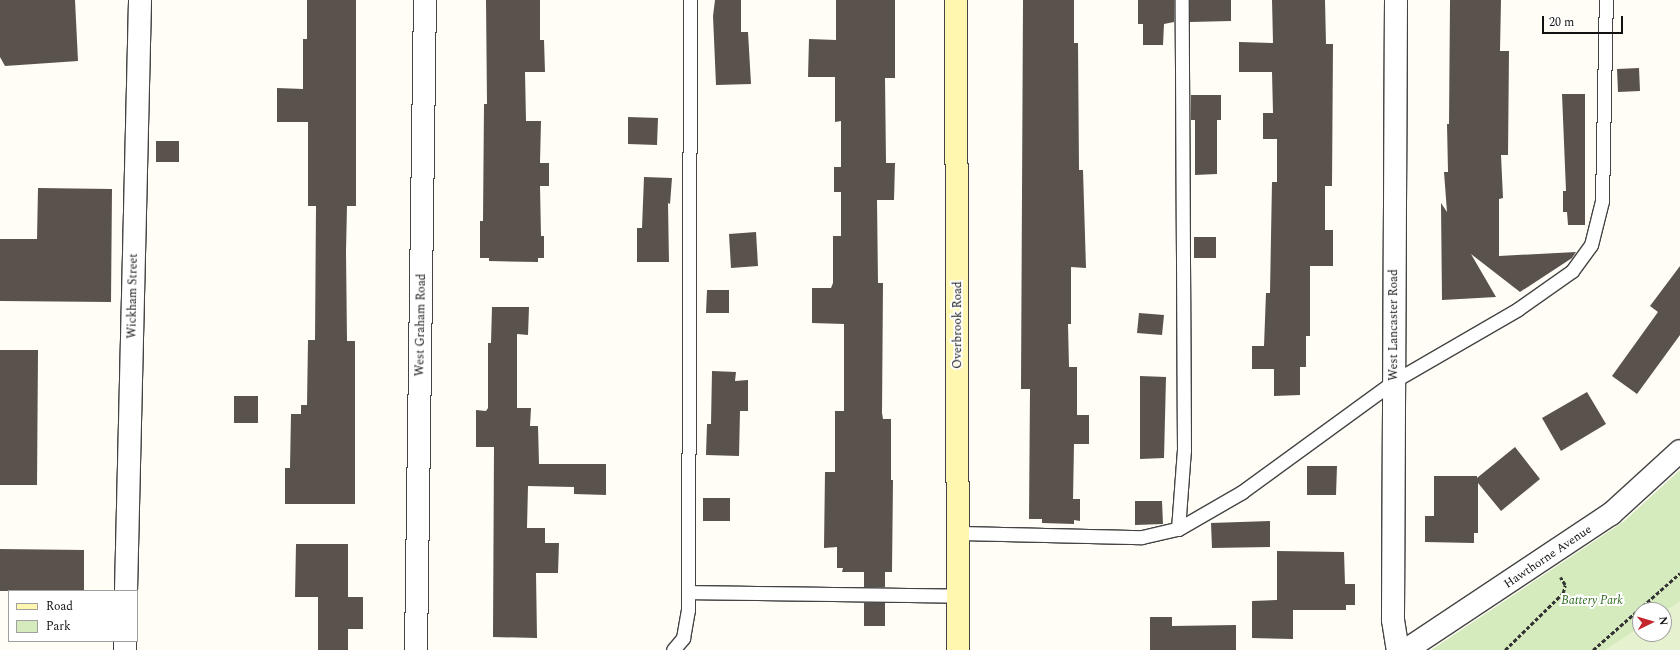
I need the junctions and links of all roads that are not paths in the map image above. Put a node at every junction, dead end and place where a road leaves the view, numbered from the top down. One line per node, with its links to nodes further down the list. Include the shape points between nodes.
1 (140, 0): 12 (street, Wickham Street)
2 (425, 0): 15 (street, West Graham Road)
3 (690, 0): 13 (lane)
4 (956, 0): 11 (street, Overbrook Road)
5 (1182, 0): 10 (lane, via 1184,450)
6 (1396, 0): 8 (street, West Lancaster Road)
7 (1606, 0): 8 (lane, via 1602,201 1591,244 1572,271 1518,309)
8 (1394, 381): 10 (lane, via 1242,492); 18 (street, West Lancaster Road, via 1393,620)
9 (1680, 451): 19 (street, Hawthorne Avenue, via 1611,514)
10 (1178, 529): 11 (lane, via 1142,537)
11 (960, 533): 14 (street, Overbrook Road)
12 (126, 590)
13 (688, 592): 14 (lane); 16 (lane, via 682,638)
14 (958, 596): 17 (street, Overbrook Road)
15 (416, 650)
16 (673, 650)
17 (958, 650)
18 (1398, 650)
19 (1406, 650)

